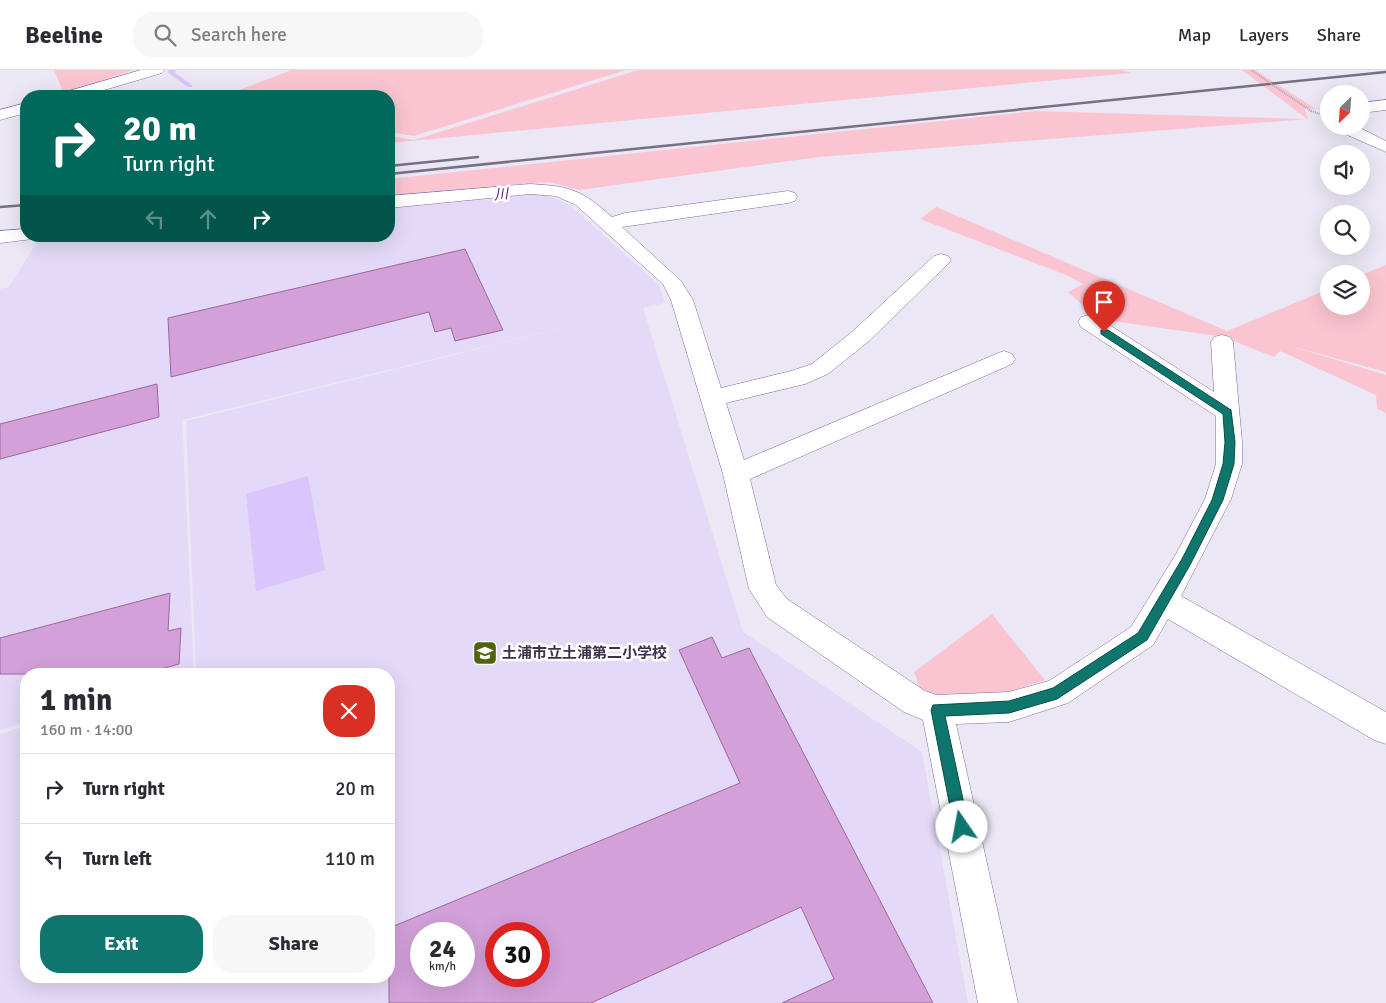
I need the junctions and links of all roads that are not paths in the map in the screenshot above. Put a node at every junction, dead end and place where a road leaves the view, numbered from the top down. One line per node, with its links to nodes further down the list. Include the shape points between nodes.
1 (157, 70): 2 (street)
2 (89, 90)
3 (1386, 105): 4 (street)
4 (1370, 107)
5 (20, 110): 6 (street)
6 (0, 115)
7 (1360, 135): 8 (street)
8 (1386, 148)
9 (788, 197): 11 (street, via 625,219)
10 (395, 202): 11 (street, via 547,189 582,201)
11 (609, 225): 18 (street, via 671,281 682,300)
12 (20, 236): 13 (street)
13 (0, 238)
14 (940, 260): 18 (street, via 861,336 820,369)
15 (1089, 322): 19 (street)
16 (1222, 342): 19 (street)
17 (1004, 359): 20 (street)
18 (713, 398): 20 (street)
19 (1228, 412): 21 (street, via 1228,464 1218,500)
20 (736, 474): 22 (street, via 763,589 777,608 915,702)
21 (1163, 601): 22 (street, via 1142,636 1057,693 1009,707); 23 (street)
22 (938, 710): 24 (street)
23 (1386, 729)
24 (998, 1003)

